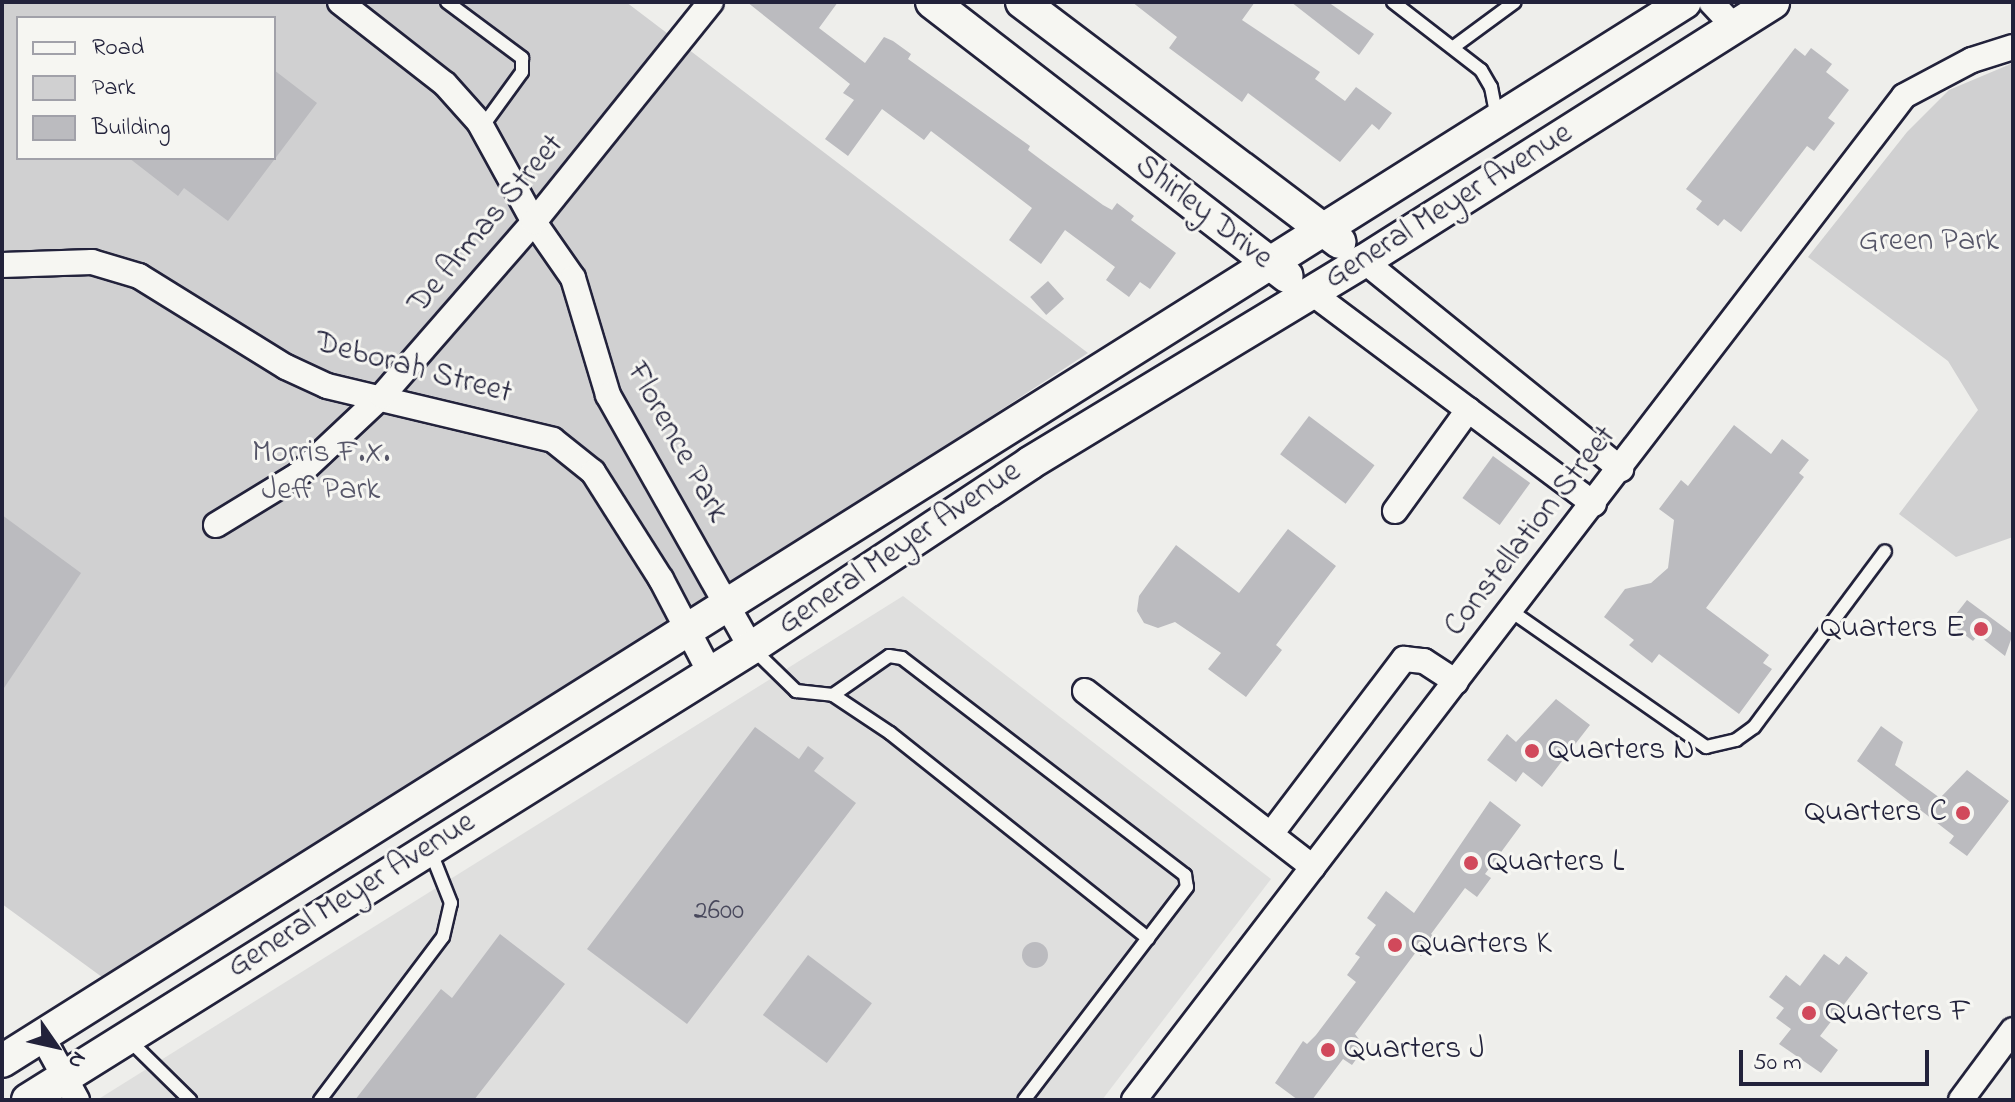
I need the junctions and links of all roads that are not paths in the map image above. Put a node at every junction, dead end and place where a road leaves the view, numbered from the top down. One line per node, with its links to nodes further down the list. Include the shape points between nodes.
1 (340, 2): 15 (street, Florence Park, via 445,84)
2 (447, 2): 15 (lane, via 522,58 522,72)
3 (711, 2): 16 (street, De Armas Street)
4 (932, 2): 20 (main road, Shirley Drive)
5 (1022, 2): 17 (main road, Shirley Drive)
6 (1393, 2): 12 (lane)
7 (1515, 2): 12 (lane)
8 (1685, 2): 14 (main road, General Meyer Avenue)
9 (1711, 2): 11 (street)
10 (1773, 2): 11 (main road, General Meyer Avenue)
11 (1734, 27): 18 (main road, General Meyer Avenue)
12 (1455, 46): 14 (lane, via 1491,87)
13 (2013, 47): 24 (street, Constellation Street, via 1972,60 1904,96)
14 (1497, 122): 17 (main road, General Meyer Avenue)
15 (482, 127): 16 (street, Florence Park)
16 (534, 222): 22 (street, De Armas Street); 29 (street, Florence Park, via 573,278 608,395)
17 (1325, 231): 18 (main road, Shirley Drive); 20 (main road, General Meyer Avenue)
18 (1364, 261): 21 (main road, General Meyer Avenue); 24 (street, Shirley Drive)
19 (2, 265): 22 (street, Deborah Street, via 92,262 139,276 286,367 327,386)
20 (1270, 265): 21 (main road, Shirley Drive); 29 (main road, General Meyer Avenue)
21 (1312, 293): 23 (street, Shirley Drive); 32 (main road, General Meyer Avenue, via 1030,463)
22 (382, 396): 27 (street, De Armas Street, via 298,475); 31 (street, Deborah Street, via 553,440 593,472)
23 (1468, 410): 25 (street, Shirley Drive); 26 (street)
24 (1621, 469): 25 (street, Constellation Street)
25 (1594, 504): 30 (street, Constellation Street)
26 (1395, 511)
27 (216, 525)
28 (1885, 551): 30 (lane, via 1754,727 1736,740 1706,747)
29 (728, 605): 31 (main road, General Meyer Avenue); 32 (street, Florence Park)
30 (1511, 611): 34 (street, Constellation Street)
31 (688, 631): 33 (street, Deborah Street); 42 (main road, General Meyer Avenue)
32 (751, 648): 33 (main road, General Meyer Avenue); 36 (lane, via 796,691)
33 (709, 671): 38 (main road, General Meyer Avenue)
34 (1456, 682): 37 (street, via 1424,661 1404,659); 39 (street, Constellation Street)
35 (1085, 691): 37 (street)
36 (833, 695): 40 (lane, via 890,733); 40 (lane, via 889,656 902,658 1024,749 1185,875 1187,887)
37 (1271, 834): 39 (street)
38 (429, 848): 43 (main road, General Meyer Avenue); 48 (lane, via 451,903 443,937)
39 (1313, 867): 50 (street, Constellation Street)
40 (1148, 938): 49 (lane)
41 (2013, 1030): 51 (street)
42 (42, 1036): 44 (main road, General Meyer Avenue); 45 (street)
43 (127, 1038): 45 (main road, General Meyer Avenue); 47 (lane)
44 (2, 1061)
45 (70, 1089): 46 (main road, General Meyer Avenue)
46 (28, 1100)
47 (190, 1100)
48 (320, 1100)
49 (1024, 1100)
50 (1134, 1100)
51 (1961, 1100)

